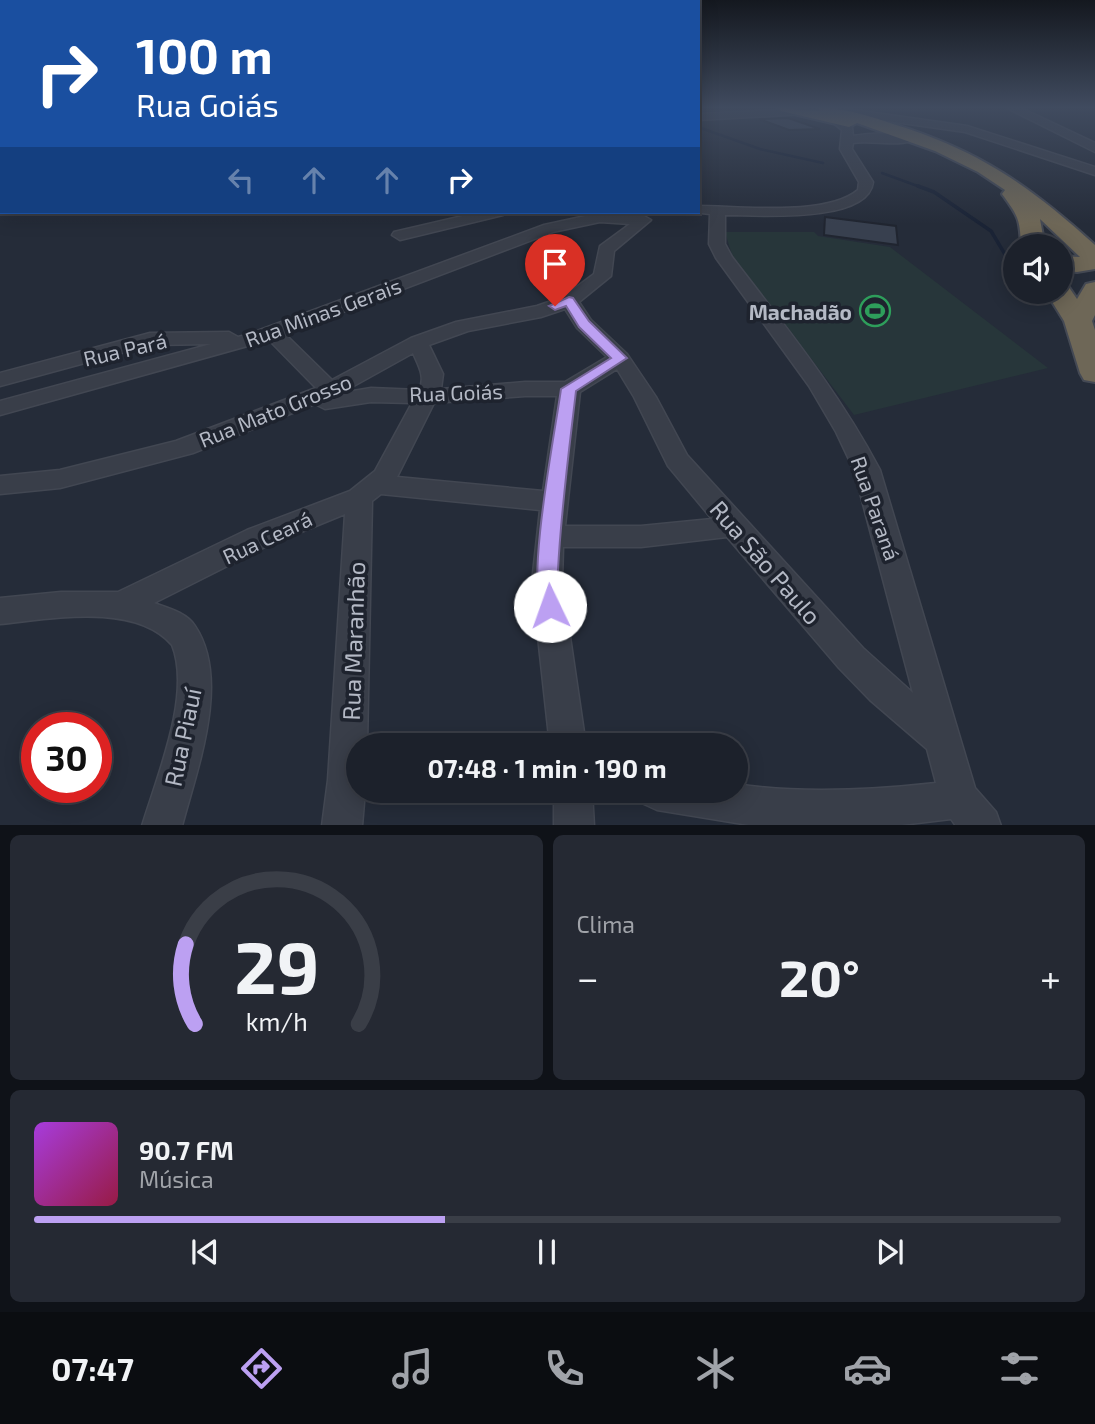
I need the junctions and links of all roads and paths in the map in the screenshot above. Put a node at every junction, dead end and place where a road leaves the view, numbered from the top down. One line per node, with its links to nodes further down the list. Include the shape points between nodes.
1 (846, 146): 6 (street, via 866,181 864,192 844,205 820,209)
2 (933, 146): 10 (highway, via 1016,197 1027,208)
3 (941, 146): 12 (highway, via 1004,180)
4 (1023, 146): 5 (street)
5 (1095, 171)
6 (705, 206): 38 (street, Rua Paraná, via 724,258 819,385 867,470)
7 (489, 214): 11 (street)
8 (624, 214): 9 (street, Rua Minas Gerais)
9 (596, 217): 15 (street, Rua Mato Grosso, via 645,220 606,249 602,276); 20 (street, Rua Minas Gerais, via 549,228)
10 (1032, 234)
11 (400, 235)
12 (1095, 260): 13 (highway)
13 (1073, 265)
14 (1095, 290): 18 (highway)
15 (569, 301): 17 (street, Rua Mato Grosso); 19 (street)
16 (1067, 304): 18 (highway)
17 (541, 311): 19 (street); 21 (street, Rua Mato Grosso, via 483,321)
18 (1078, 321): 23 (highway)
19 (584, 324): 22 (street)
20 (262, 335): 24 (street, Rua Pará, via 150,339); 26 (street); 28 (street, Rua Minas Gerais)
21 (418, 342): 26 (street, Rua Mato Grosso); 27 (street, via 432,374)
22 (620, 358): 25 (street); 33 (street, Rua São Paulo, via 677,460)
23 (1095, 373)
24 (0, 380)
25 (569, 389): 27 (street, Rua Goiás); 32 (street)
26 (330, 390): 29 (street, Rua Mato Grosso)
27 (426, 397): 29 (street, Rua Goiás, via 353,396); 31 (street, via 389,468)
28 (0, 408)
29 (284, 409): 30 (street, Rua Mato Grosso, via 184,447 97,471)
30 (0, 485)
31 (368, 491): 32 (street); 35 (street, Rua Ceará, via 257,538); 44 (street, Rua Maranhão)
32 (555, 502): 34 (street)
33 (733, 526): 34 (street, via 643,538); 38 (street, Rua São Paulo, via 851,658)
34 (550, 536): 37 (street, via 547,582)
35 (121, 606): 36 (street, Rua Ceará); 43 (street, Rua Piauí, via 168,623 183,635 195,670 190,722)
36 (0, 611)
37 (566, 733)
38 (944, 740): 41 (street, Rua Paraná)
39 (573, 803): 45 (street)
40 (711, 803): 42 (street)
41 (970, 812): 42 (street, via 901,806)
42 (770, 816)
43 (162, 825)
44 (342, 825)
45 (574, 825)

